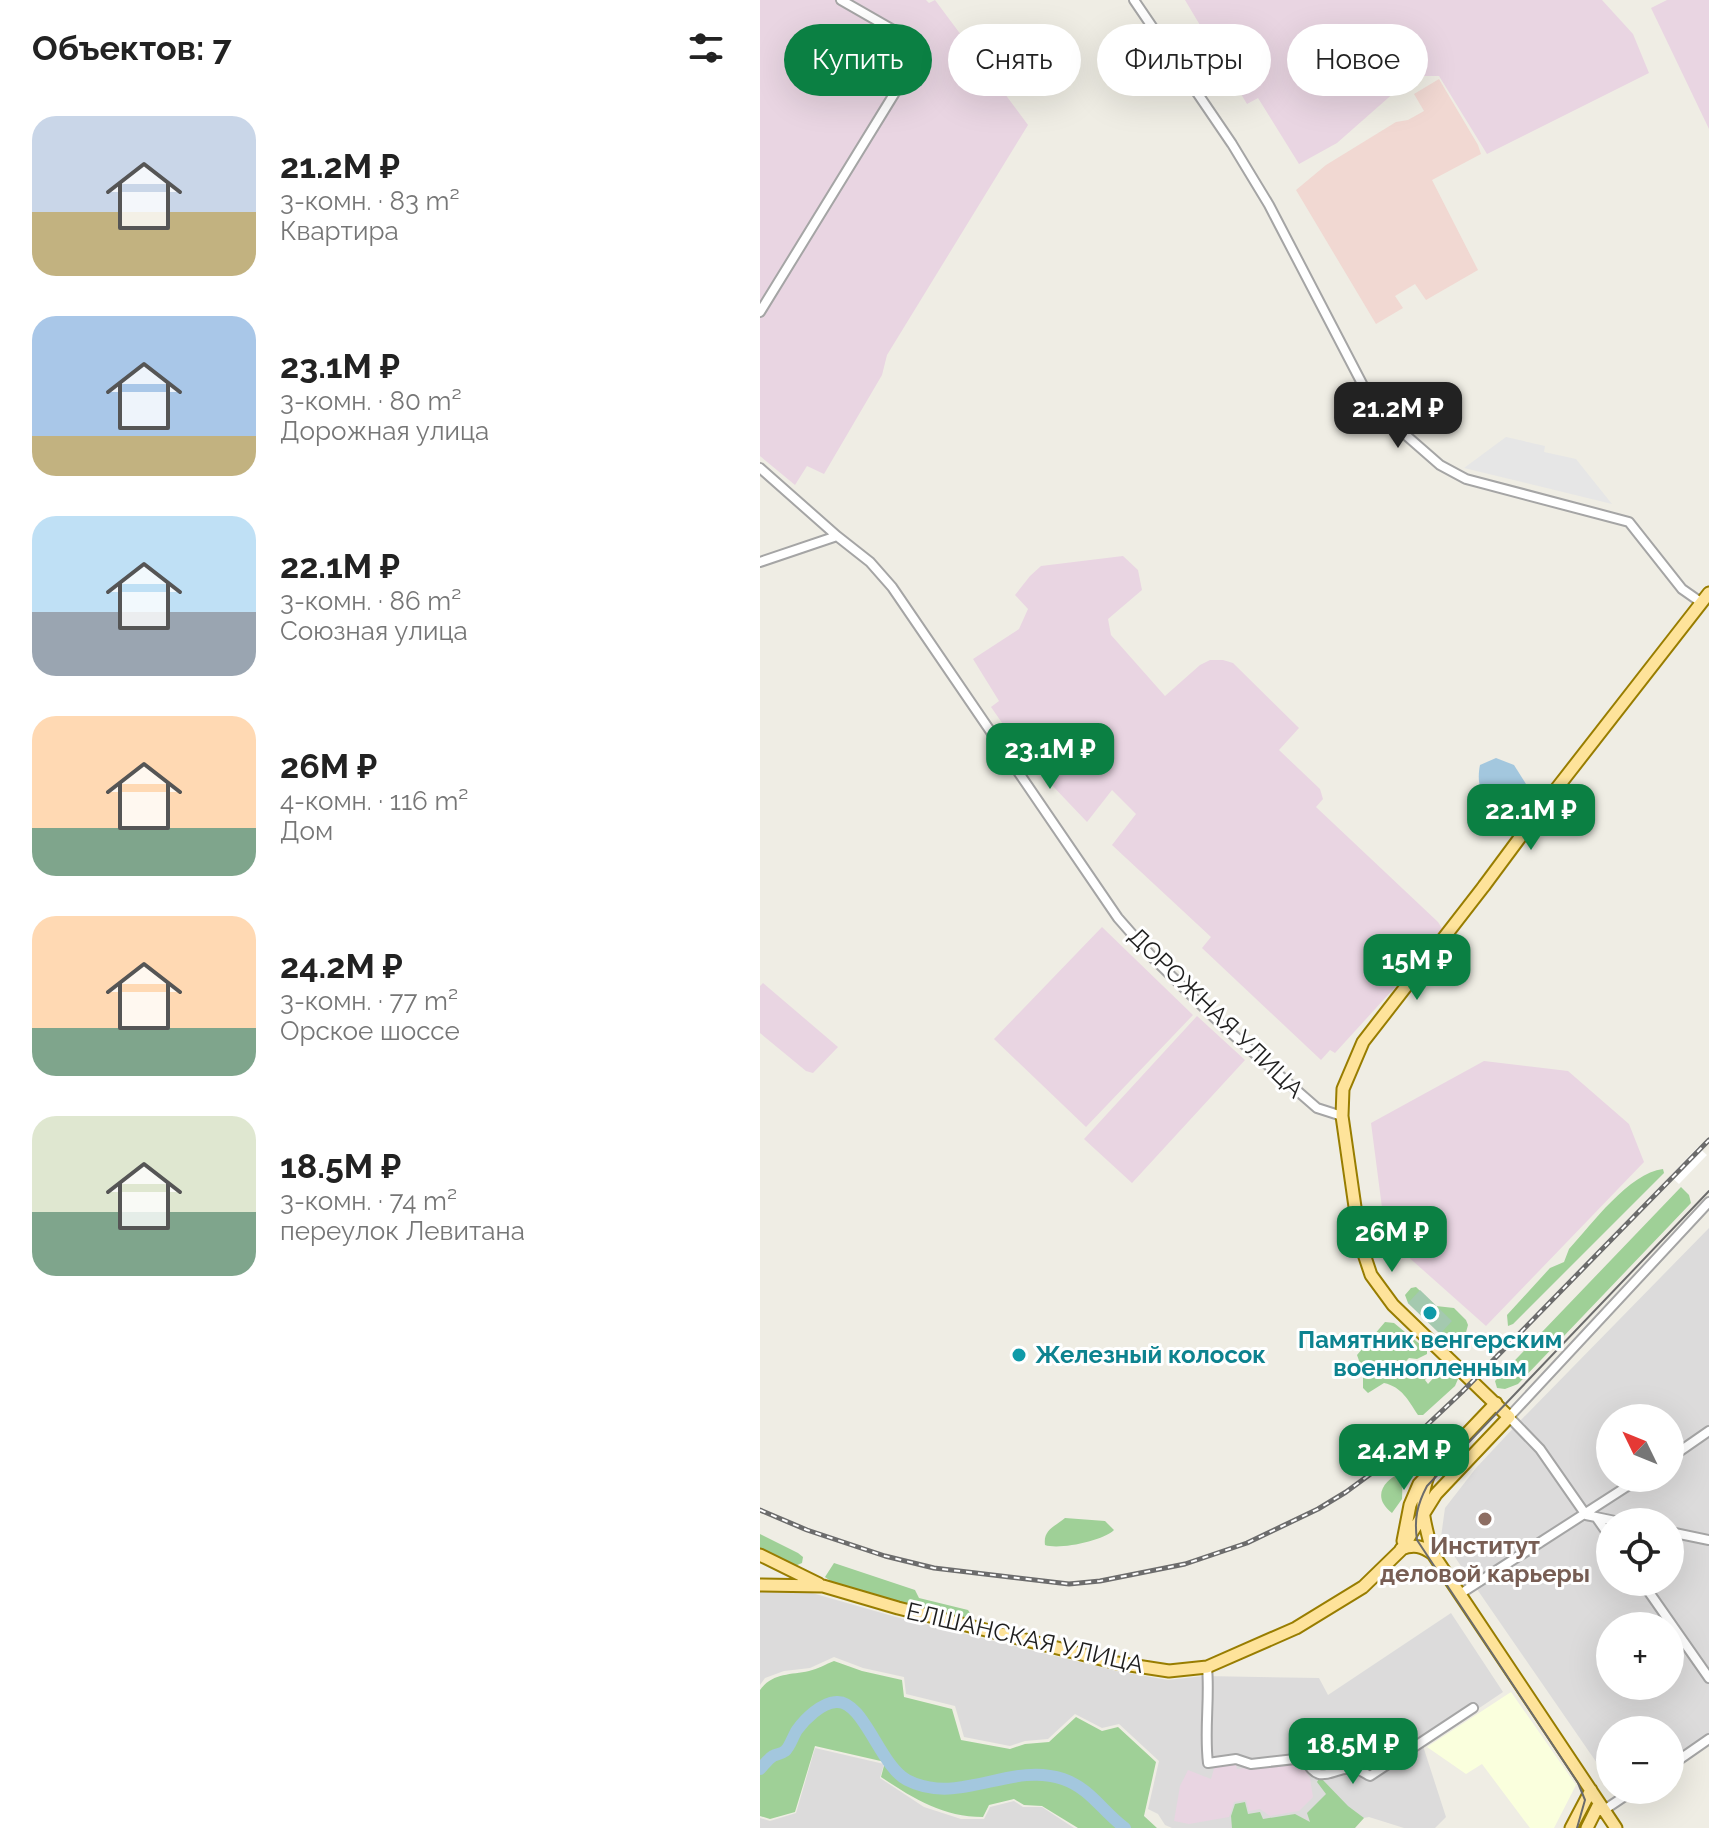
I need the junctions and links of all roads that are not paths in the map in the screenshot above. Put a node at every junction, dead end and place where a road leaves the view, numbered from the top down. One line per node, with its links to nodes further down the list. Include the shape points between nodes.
1 (841, 0): 3 (street, via 923,47)
2 (1134, 0): 7 (street, via 1269,205 1369,397 1384,416 1440,465 1466,479 1629,522 1682,589)
3 (760, 312)
4 (760, 468): 5 (street, ДОРОЖНАЯ УЛИЦА)
5 (837, 536): 6 (street); 8 (street, ДОРОЖНАЯ УЛИЦА, via 892,587 1118,918 1222,1025 1317,1108)
6 (760, 562)
7 (1705, 598): 8 (main road, bridge, via 1363,1042 1343,1089)
8 (1342, 1116): 10 (main road, via 1360,1242 1371,1275 1393,1305)
9 (1706, 1206): 11 (street)
10 (1496, 1403): 11 (main road); 14 (main road)
11 (1509, 1417): 16 (street, via 1540,1449); 17 (main road, ЕЛШАНСКАЯ УЛИЦА, via 1436,1494)
12 (1709, 1431): 13 (street)
13 (1684, 1448)
14 (1429, 1474): 17 (main road, via 1421,1497); 21 (main road, via 1410,1505)
15 (1620, 1492): 16 (street)
16 (1586, 1515): 18 (street); 26 (street)
17 (1423, 1517): 21 (main road, ЕЛШАНСКАЯ УЛИЦА); 22 (main road)
18 (1596, 1517)
19 (1684, 1535): 20 (street)
20 (1709, 1540)
21 (1401, 1550): 22 (main road, via 1411,1545); 28 (main road, ЕЛШАНСКАЯ УЛИЦА, via 1331,1609)
22 (1433, 1554): 26 (main road)
23 (760, 1555): 25 (main road)
24 (760, 1585): 25 (main road, ЕЛШАНСКАЯ УЛИЦА)
25 (823, 1586): 28 (main road, ЕЛШАНСКАЯ УЛИЦА, via 1117,1663 1169,1671)
26 (1460, 1594): 33 (main road)
27 (1652, 1596): 29 (street)
28 (1207, 1667): 30 (street, via 1208,1763 1304,1758 1318,1775 1356,1769 1370,1776)
29 (1709, 1678)
30 (1473, 1708)
31 (1709, 1739): 32 (street)
32 (1684, 1756)
33 (1591, 1790): 35 (main road); 36 (main road)
34 (1608, 1804): 35 (street)
35 (1602, 1807): 37 (main road); 38 (main road)
36 (1571, 1828)
37 (1587, 1828)
38 (1616, 1828)

